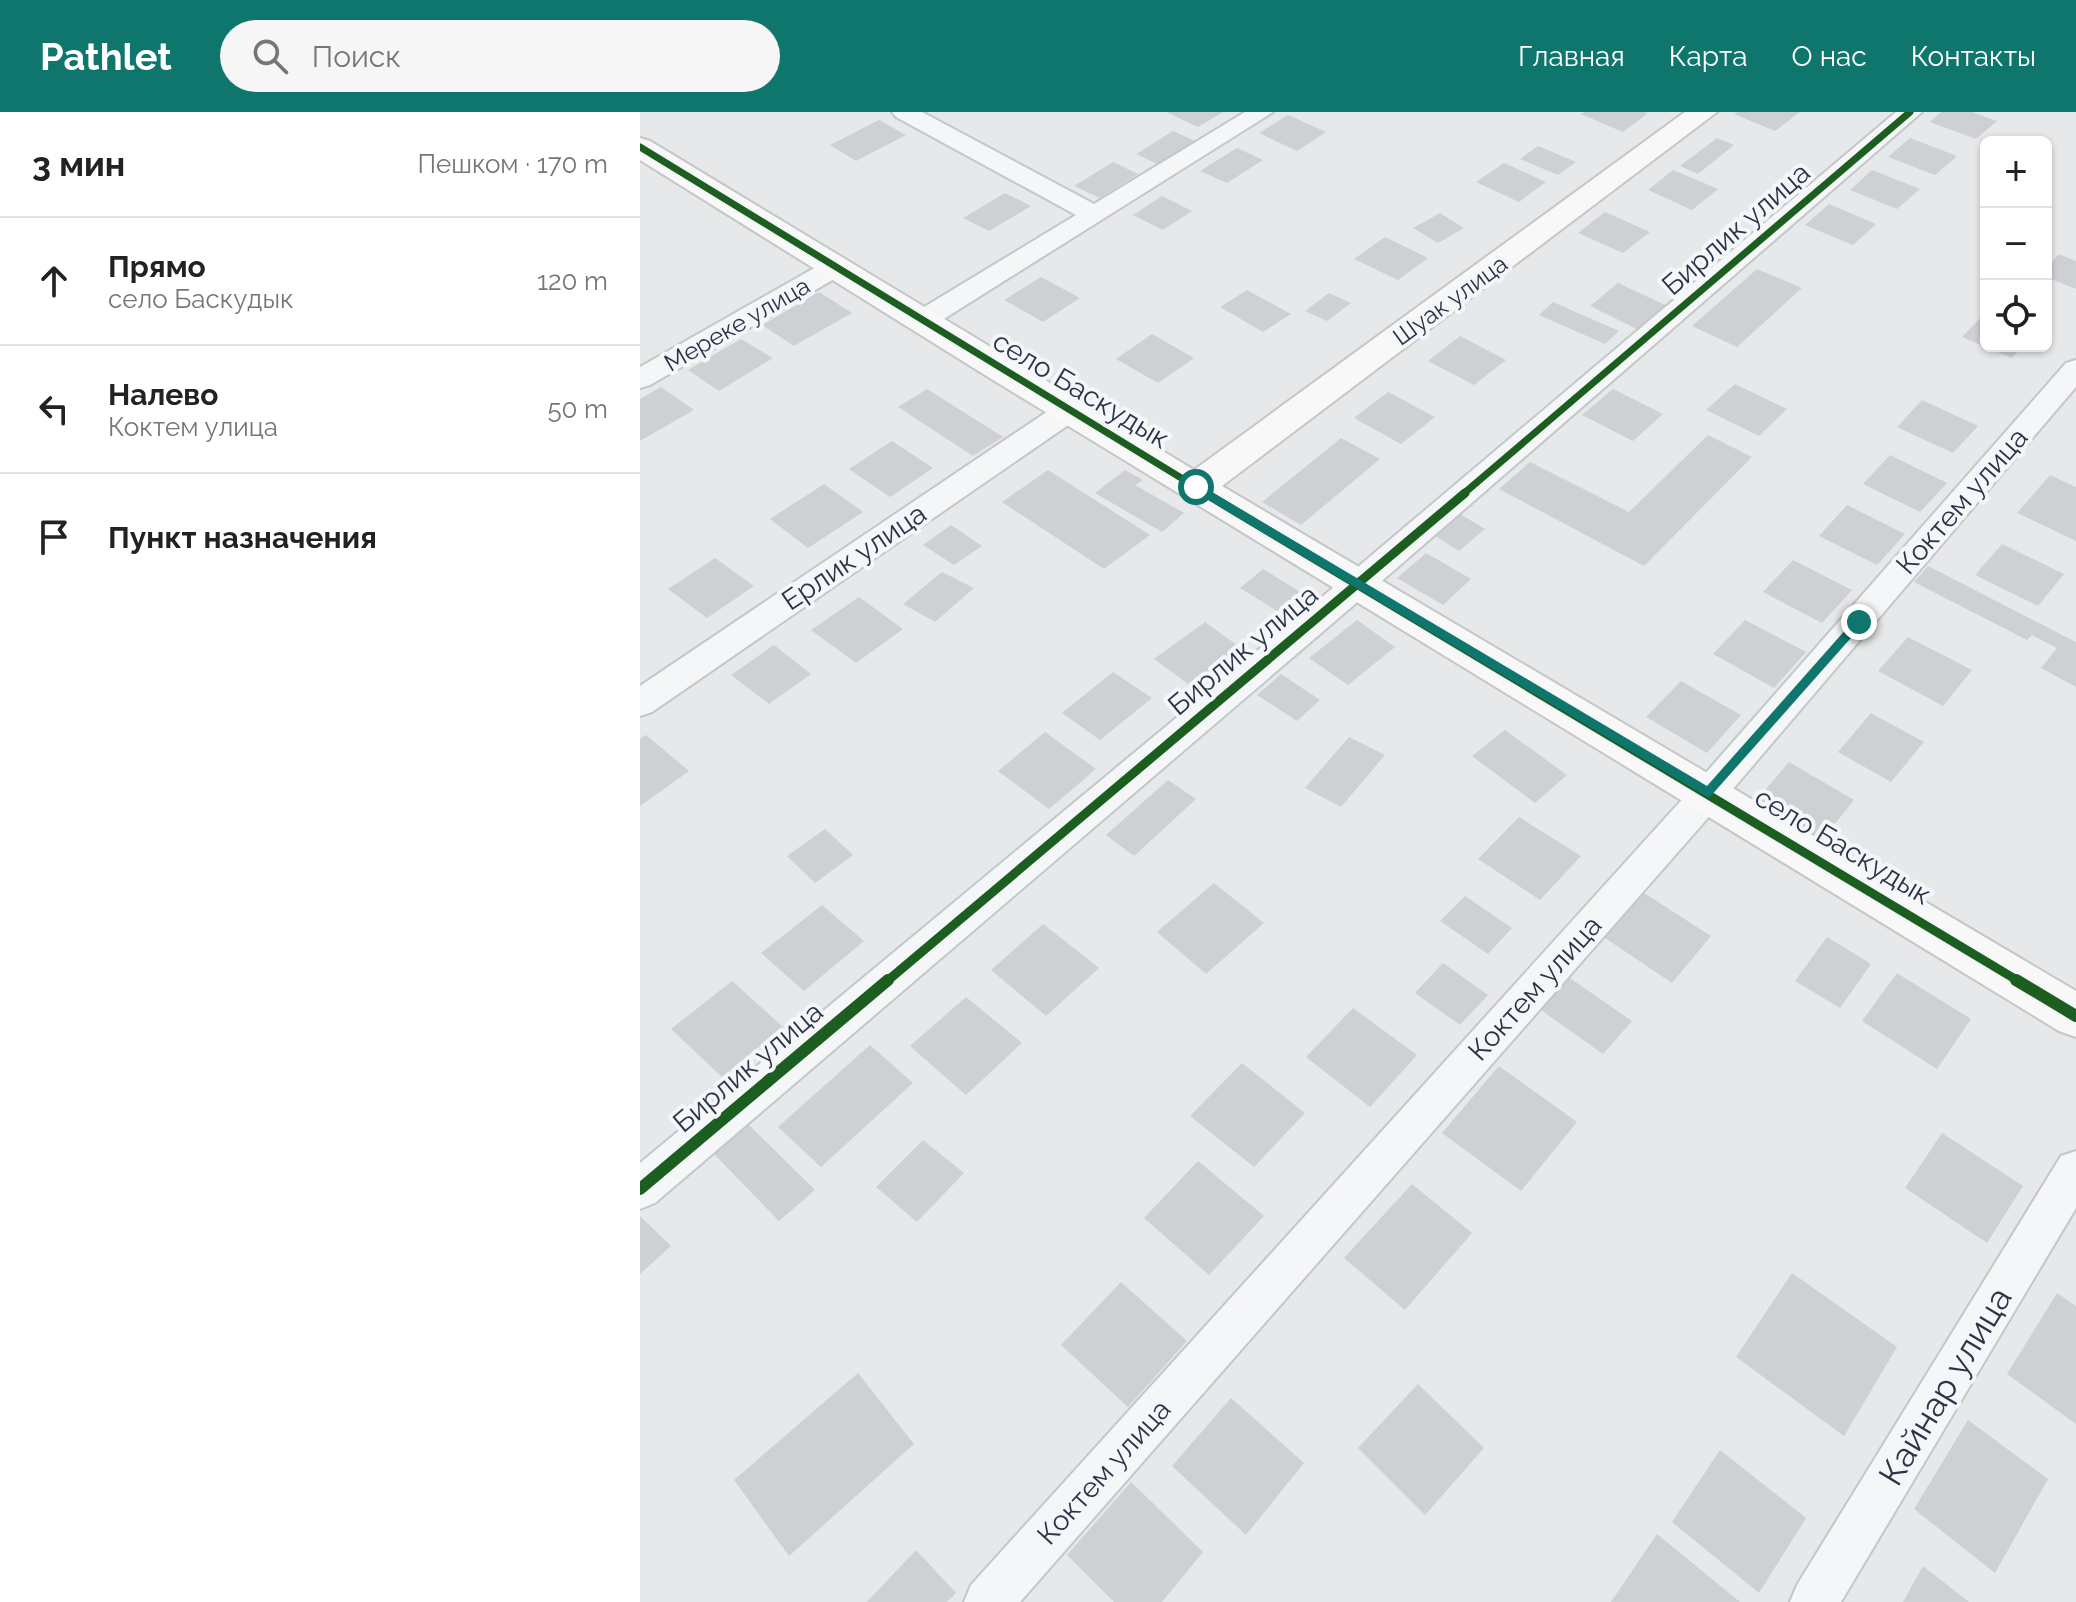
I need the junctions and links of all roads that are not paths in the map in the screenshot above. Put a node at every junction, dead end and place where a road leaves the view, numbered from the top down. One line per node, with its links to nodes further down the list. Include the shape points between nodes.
1 (904, 112): 6 (street)
2 (1261, 112): 6 (street)
3 (1703, 112): 12 (street, Шуак улица)
4 (1910, 112): 13 (street, Бирлик улица)
5 (642, 150): 7 (street, село Баскудык)
6 (1094, 214): 8 (street)
7 (834, 268): 8 (street, село Баскудык); 10 (street, Мереке улица)
8 (921, 321): 11 (street, село Баскудык)
9 (2076, 369): 15 (street, Коктем улица)
10 (640, 379)
11 (1067, 412): 12 (street, село Баскудык); 14 (street, Ерлик улица)
12 (1196, 487): 13 (street, село Баскудык)
13 (1357, 585): 15 (street, село Баскудык); 18 (street, Бирлик улица)
14 (640, 703)
15 (1709, 793): 16 (street, село Баскудык); 19 (street, Коктем улица)
16 (2076, 1016)
17 (2076, 1170): 20 (street, Кайнар улица)
18 (640, 1189)
19 (988, 1602)
20 (1814, 1602)

